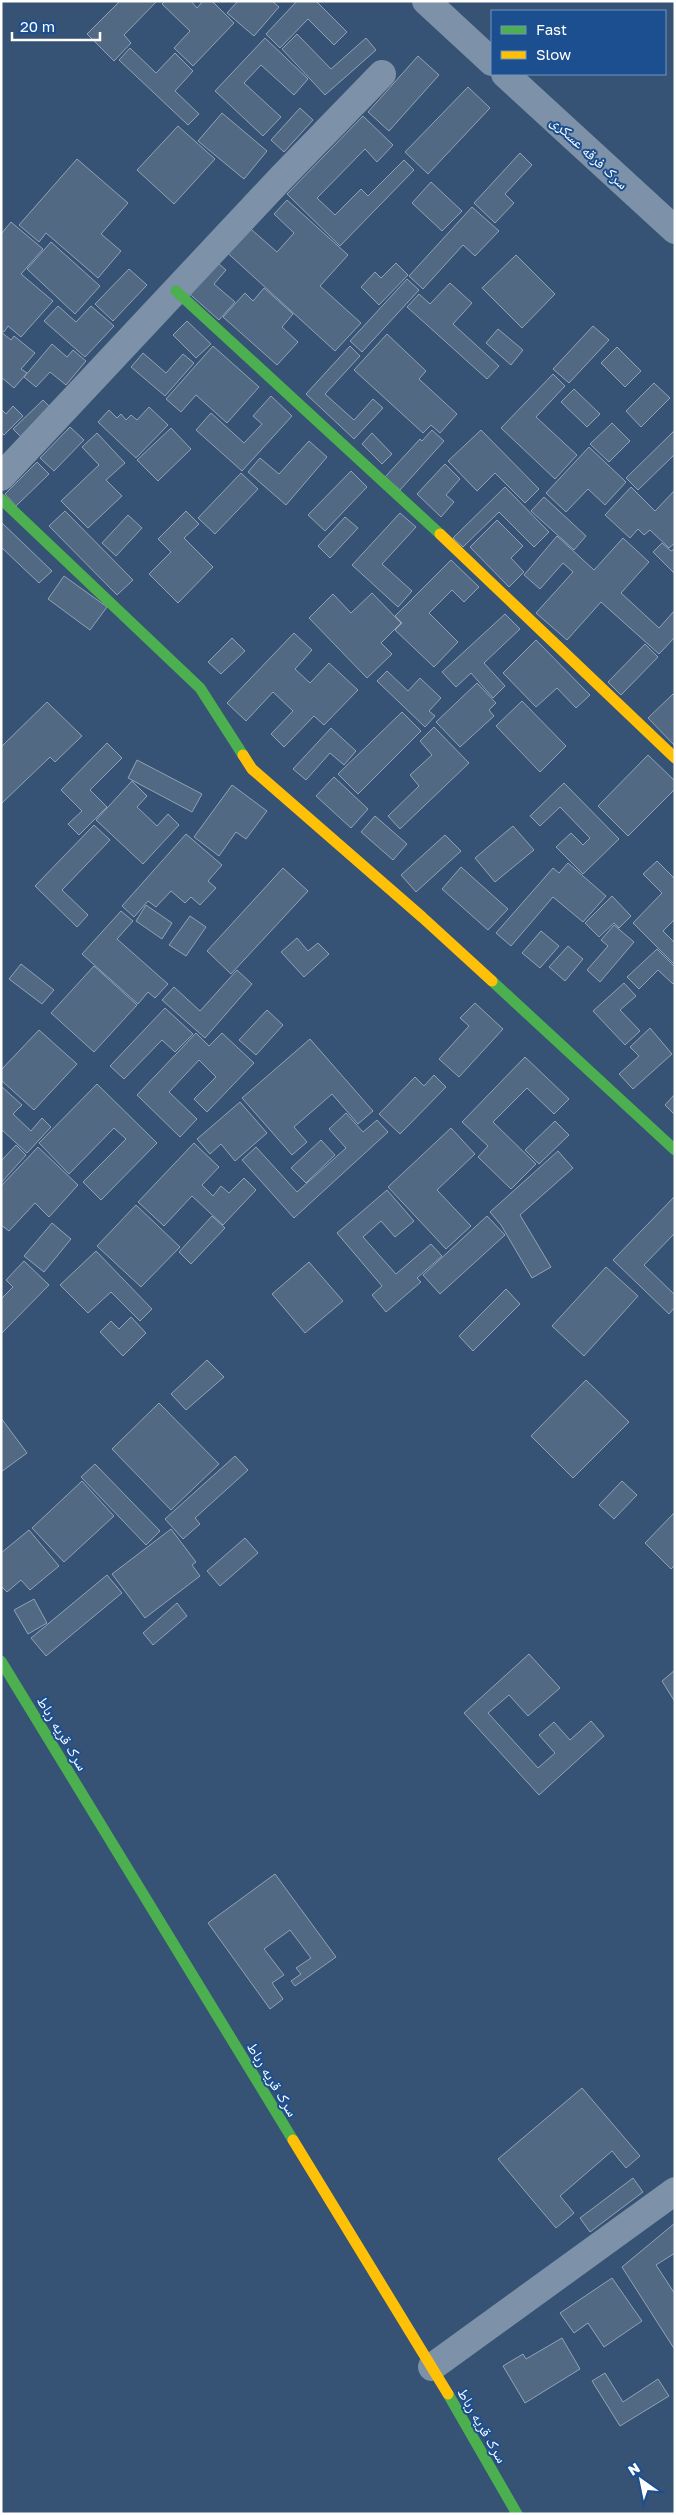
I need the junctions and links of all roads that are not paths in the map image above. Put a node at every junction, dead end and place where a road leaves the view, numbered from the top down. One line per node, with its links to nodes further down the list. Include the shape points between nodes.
1 (426, 1): 2 (street)
2 (491, 61)
3 (382, 74): 6 (street)
4 (506, 75): 5 (street, سرک فرقه عسکری)
5 (675, 230)
6 (176, 290): 7 (street); 9 (street, via 506,595)
7 (1, 477)
8 (1, 499): 10 (street, via 200,688 252,769 422,918)
9 (675, 758)
10 (675, 1150)
11 (1, 1660): 13 (street, سرک قریه رباط)
12 (675, 2191): 13 (street)
13 (432, 2367): 14 (street, سرک قریه رباط)
14 (518, 2514)

